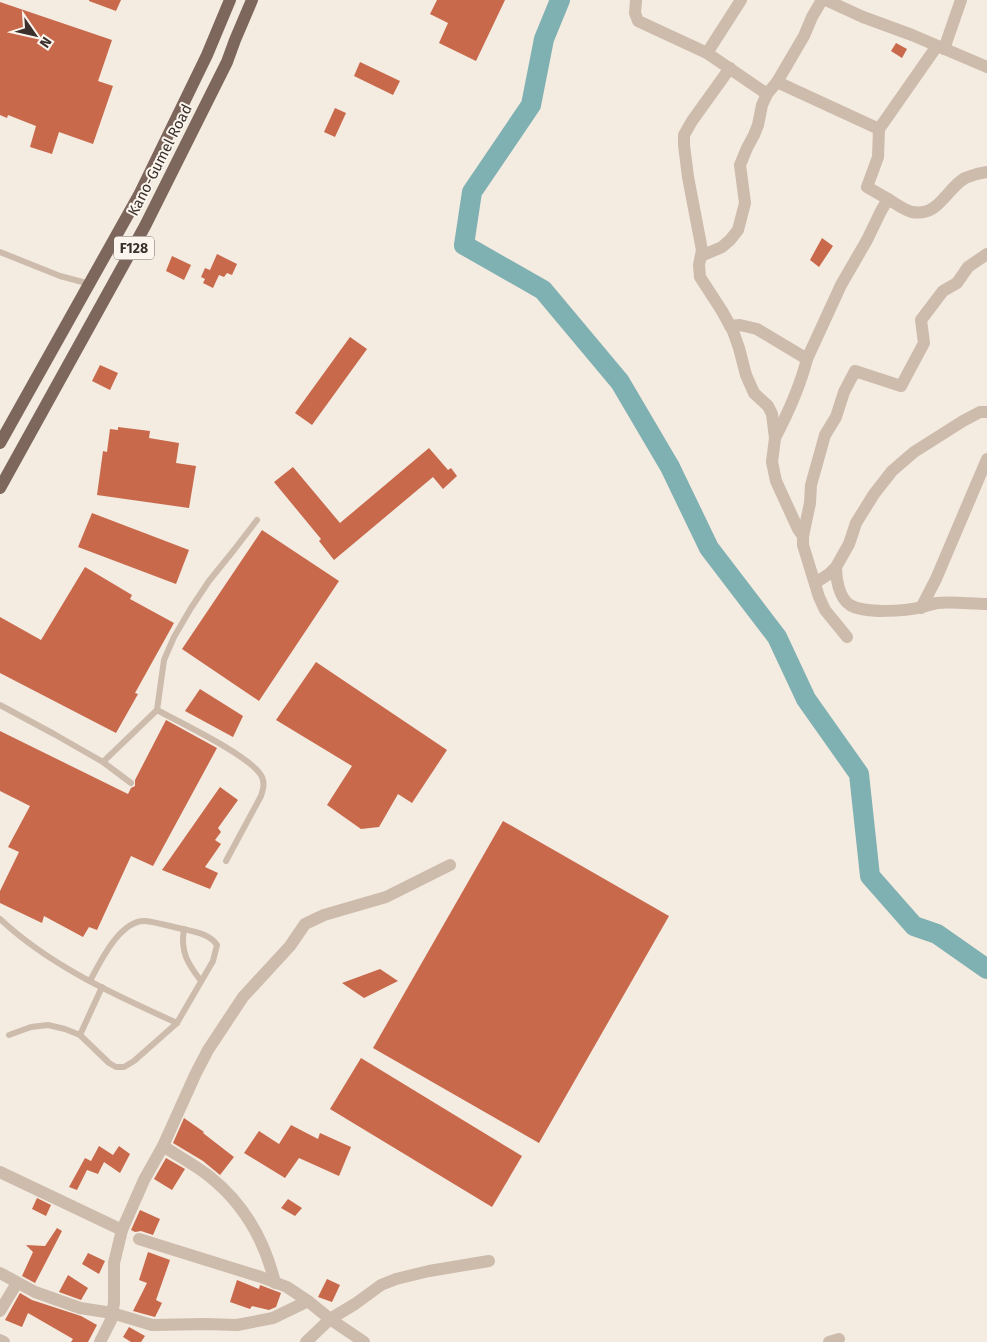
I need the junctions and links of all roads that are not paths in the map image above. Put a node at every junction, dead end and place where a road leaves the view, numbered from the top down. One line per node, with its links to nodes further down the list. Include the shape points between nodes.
1 (230, 0): 10 (main road, Kano-Gumel Road / F128)
2 (252, 0): 11 (main road, Kano-Gumel Road / F128)
3 (636, 0): 9 (street, via 638,21)
4 (740, 0): 9 (street)
5 (822, 0): 14 (street)
6 (826, 0): 8 (street)
7 (961, 0): 8 (street)
8 (941, 47): 12 (street); 16 (street)
9 (707, 53): 13 (street)
10 (207, 55): 11 (main road); 22 (main road, Kano-Gumel Road / F128, via 139,195)
11 (227, 62): 29 (main road, Kano-Gumel Road / F128, via 141,234)
12 (987, 67)
13 (730, 68): 15 (street); 21 (street, via 684,135)
14 (777, 82): 15 (street); 16 (street)
15 (767, 94): 21 (street, via 758,125 740,165 745,203 738,230 722,247)
16 (879, 129): 18 (street, via 878,158 867,188)
17 (987, 172): 18 (street, via 965,178 933,209 910,211)
18 (888, 199): 24 (street, via 840,285)
19 (0, 252): 22 (lane, via 60,276)
20 (987, 254): 31 (street, via 943,291 921,320 924,343 901,386 855,372 825,435 811,485)
21 (701, 256): 23 (street, via 700,277)
22 (90, 284): 27 (main road, Kano-Gumel Road / F128)
23 (730, 326): 24 (street, via 756,329); 26 (street, via 754,393 772,414)
24 (807, 359): 26 (street)
25 (987, 412): 32 (street, via 963,421 914,452 892,471 856,523)
26 (775, 438): 31 (street, via 772,462 776,481)
27 (0, 442)
28 (987, 459): 36 (street)
29 (0, 488)
30 (257, 520): 39 (lane, via 209,581 174,637 164,660)
31 (803, 536): 33 (street)
32 (836, 567): 33 (street); 34 (street)
33 (816, 586): 34 (street); 37 (street, via 825,610)
34 (842, 596): 36 (street, via 850,605 860,608)
35 (987, 604): 36 (street, via 938,603)
36 (921, 608)
37 (847, 637)
38 (0, 705): 40 (lane)
39 (157, 710): 40 (lane); 42 (lane, via 218,742 262,776 261,796)
40 (103, 762): 41 (lane)
41 (131, 783)
42 (226, 861)
43 (450, 865): 52 (street, via 386,897 324,915 305,924 290,946 242,997 222,1028 196,1074)
44 (0, 919): 46 (lane, via 47,956)
45 (184, 930): 46 (lane, via 144,921 132,925 110,945); 47 (lane, via 183,950); 47 (lane, via 214,940 218,947)
46 (90, 980): 48 (lane)
47 (201, 981): 49 (lane)
48 (102, 987): 49 (lane); 51 (lane)
49 (177, 1024): 51 (lane, via 124,1067 109,1063)
50 (9, 1035): 51 (lane, via 48,1025)
51 (80, 1035)
52 (163, 1146): 54 (street); 58 (street, via 208,1176 233,1198 261,1242)
53 (0, 1172): 54 (street)
54 (122, 1230): 62 (street, via 114,1263)
55 (139, 1239): 58 (street)
56 (489, 1262): 63 (street, via 396,1279 380,1285)
57 (0, 1273): 59 (street)
58 (275, 1282): 60 (street)
59 (17, 1283): 61 (street); 62 (street, via 80,1308)
60 (308, 1301): 62 (street, via 273,1318 237,1325 152,1325); 63 (street)
61 (1, 1309)
62 (112, 1313): 66 (street)
63 (330, 1319): 67 (street); 68 (street)
64 (0, 1340): 65 (street)
65 (4, 1342)
66 (100, 1342)
67 (306, 1342)
68 (364, 1342)

